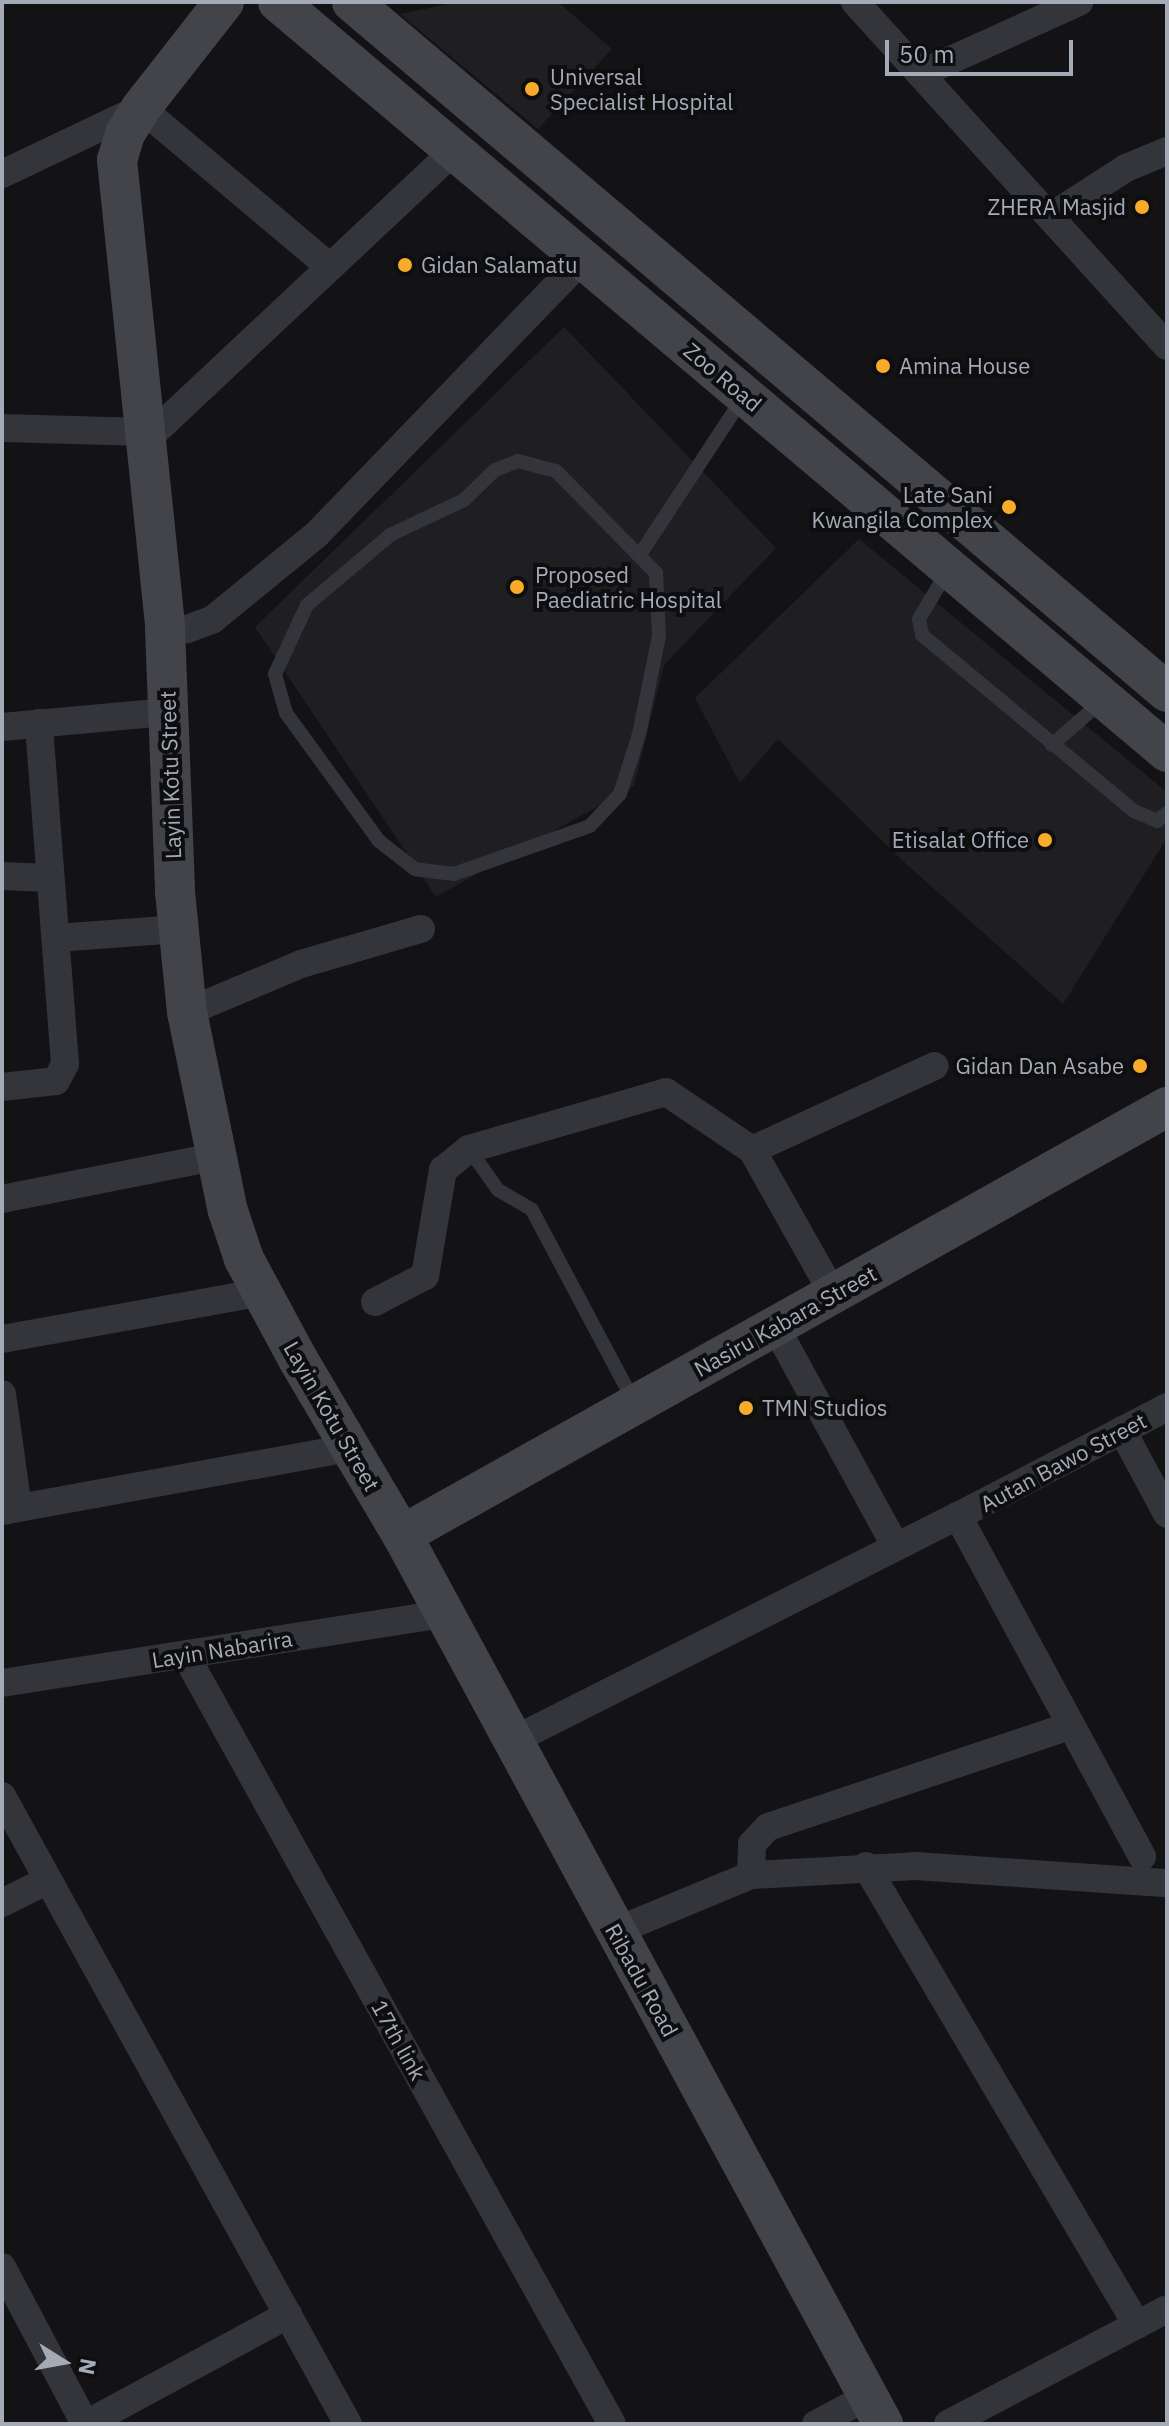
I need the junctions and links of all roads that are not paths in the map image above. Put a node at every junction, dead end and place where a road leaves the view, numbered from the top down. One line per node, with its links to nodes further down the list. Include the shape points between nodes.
1 (224, 2): 7 (street, Layin Kotu Street)
2 (278, 2): 8 (street, Zoo Road)
3 (352, 2): 21 (street)
4 (855, 2): 6 (street)
5 (1079, 2): 6 (street)
6 (920, 74): 11 (street)
7 (141, 108): 10 (street); 13 (street); 17 (street, Layin Kotu Street, via 117,160)
8 (454, 151): 12 (street, Zoo Road); 13 (street)
9 (1167, 151): 11 (street, via 1126,168)
10 (2, 174)
11 (1050, 217): 14 (street)
12 (583, 259): 15 (street, Zoo Road); 20 (street, via 317,534 212,620 187,629)
13 (330, 267): 17 (street)
14 (1167, 346)
15 (744, 395): 18 (lane); 19 (street, Zoo Road)
16 (2, 428): 17 (street)
17 (145, 436): 20 (street, Layin Kotu Street)
18 (639, 556): 18 (lane, via 656,573 661,607 657,651 620,794 590,826 454,874 415,869 379,841 286,713 275,674 307,605 390,535 464,500 495,470 518,461 556,471)
19 (949, 569): 22 (street, Zoo Road); 26 (lane, via 919,619 922,635)
20 (165, 628): 23 (street, Layin Kotu Street)
21 (1167, 692)
22 (1104, 699): 26 (lane); 27 (street, Zoo Road)
23 (168, 712): 24 (street); 31 (street, Layin Kotu Street)
24 (39, 723): 25 (street); 30 (street)
25 (2, 727)
26 (1052, 745): 28 (lane, via 1134,811 1157,821)
27 (1167, 752)
28 (1167, 813)
29 (2, 876): 30 (street)
30 (49, 878): 33 (street)
31 (179, 929): 33 (street); 34 (street, Layin Kotu Street)
32 (421, 929): 34 (street, via 301,964)
33 (56, 938): 36 (street, via 65,1070 56,1081)
34 (187, 1012): 40 (street, Layin Kotu Street)
35 (935, 1066): 39 (street)
36 (2, 1087)
37 (1167, 1107): 43 (street, Nasiru Kabara Street)
38 (469, 1149): 39 (street, via 666,1092); 44 (street, via 443,1170 425,1276); 48 (lane, via 498,1190 532,1210)
39 (752, 1150): 43 (street)
40 (214, 1157): 41 (street); 42 (street, Layin Kotu Street, via 244,1259)
41 (2, 1199)
42 (262, 1292): 46 (street); 51 (street, Layin Kotu Street)
43 (833, 1294): 45 (street, Nasiru Kabara Street)
44 (375, 1302)
45 (775, 1326): 48 (street, Nasiru Kabara Street); 56 (street)
46 (2, 1339)
47 (2, 1394): 52 (street)
48 (635, 1404): 55 (street, Nasiru Kabara Street)
49 (1167, 1407): 50 (street, Autan Bawo Street)
50 (1122, 1430): 53 (street); 54 (street, Autan Bawo Street)
51 (350, 1448): 52 (street); 55 (street, Layin Kotu Street)
52 (10, 1509)
53 (1167, 1514)
54 (958, 1516): 56 (street, Autan Bawo Street); 60 (street)
55 (402, 1535): 57 (street, Ribadu Road)
56 (896, 1547): 61 (street, Autan Bawo Street)
57 (442, 1614): 58 (street, Layin Nabarira); 61 (street, Ribadu Road)
58 (186, 1656): 59 (street, Layin Nabarira); 77 (street, 17th link)
59 (2, 1683)
60 (1070, 1726): 64 (street); 65 (street, via 768,1827 752,1844)
61 (512, 1741): 69 (street, Ribadu Road)
62 (2, 1796): 66 (street)
63 (866, 1866): 64 (street); 65 (street); 73 (street)
64 (1154, 1873): 68 (street)
65 (751, 1875): 69 (street)
66 (48, 1880): 67 (street); 72 (street)
67 (2, 1903)
68 (1167, 1907)
69 (616, 1931): 74 (street, Ribadu Road)
70 (2, 2267): 75 (street)
71 (1167, 2309): 73 (street)
72 (288, 2315): 75 (street); 76 (street)
73 (1137, 2325): 79 (street)
74 (875, 2410): 78 (street)
75 (85, 2424)
76 (348, 2424)
77 (612, 2424)
78 (816, 2424)
79 (948, 2424)

